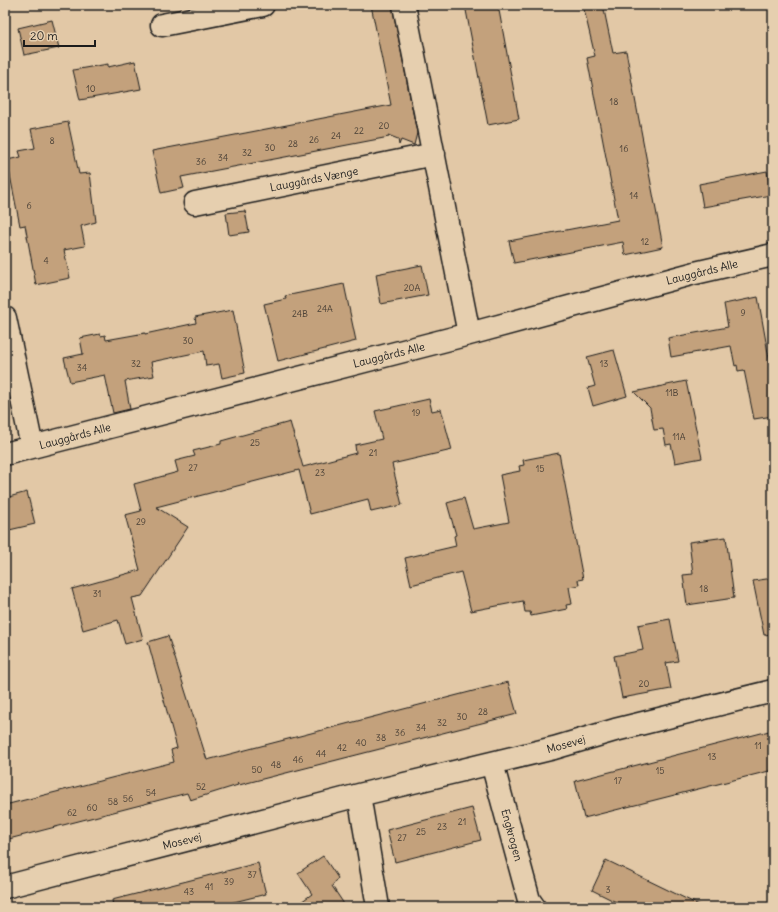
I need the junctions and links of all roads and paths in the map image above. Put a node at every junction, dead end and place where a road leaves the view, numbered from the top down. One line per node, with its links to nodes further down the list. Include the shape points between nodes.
1 (263, 5): 3 (street)
2 (404, 5): 4 (street)
3 (162, 25)
4 (434, 154): 5 (street, Lauggårds Vænge); 8 (street)
5 (195, 203)
6 (773, 255): 8 (street, Lauggårds Alle, via 695,273)
7 (5, 318): 9 (street)
8 (469, 334): 9 (street, Lauggårds Alle)
9 (32, 447): 10 (street, Lauggårds Alle)
10 (5, 454)
11 (773, 691): 12 (street, Mosevej)
12 (492, 763): 13 (street, Mosevej); 16 (street, Engkrogen, via 529,900)
13 (359, 795): 14 (street, Mosevej); 15 (street)
14 (5, 887)
15 (378, 907)
16 (534, 907)

